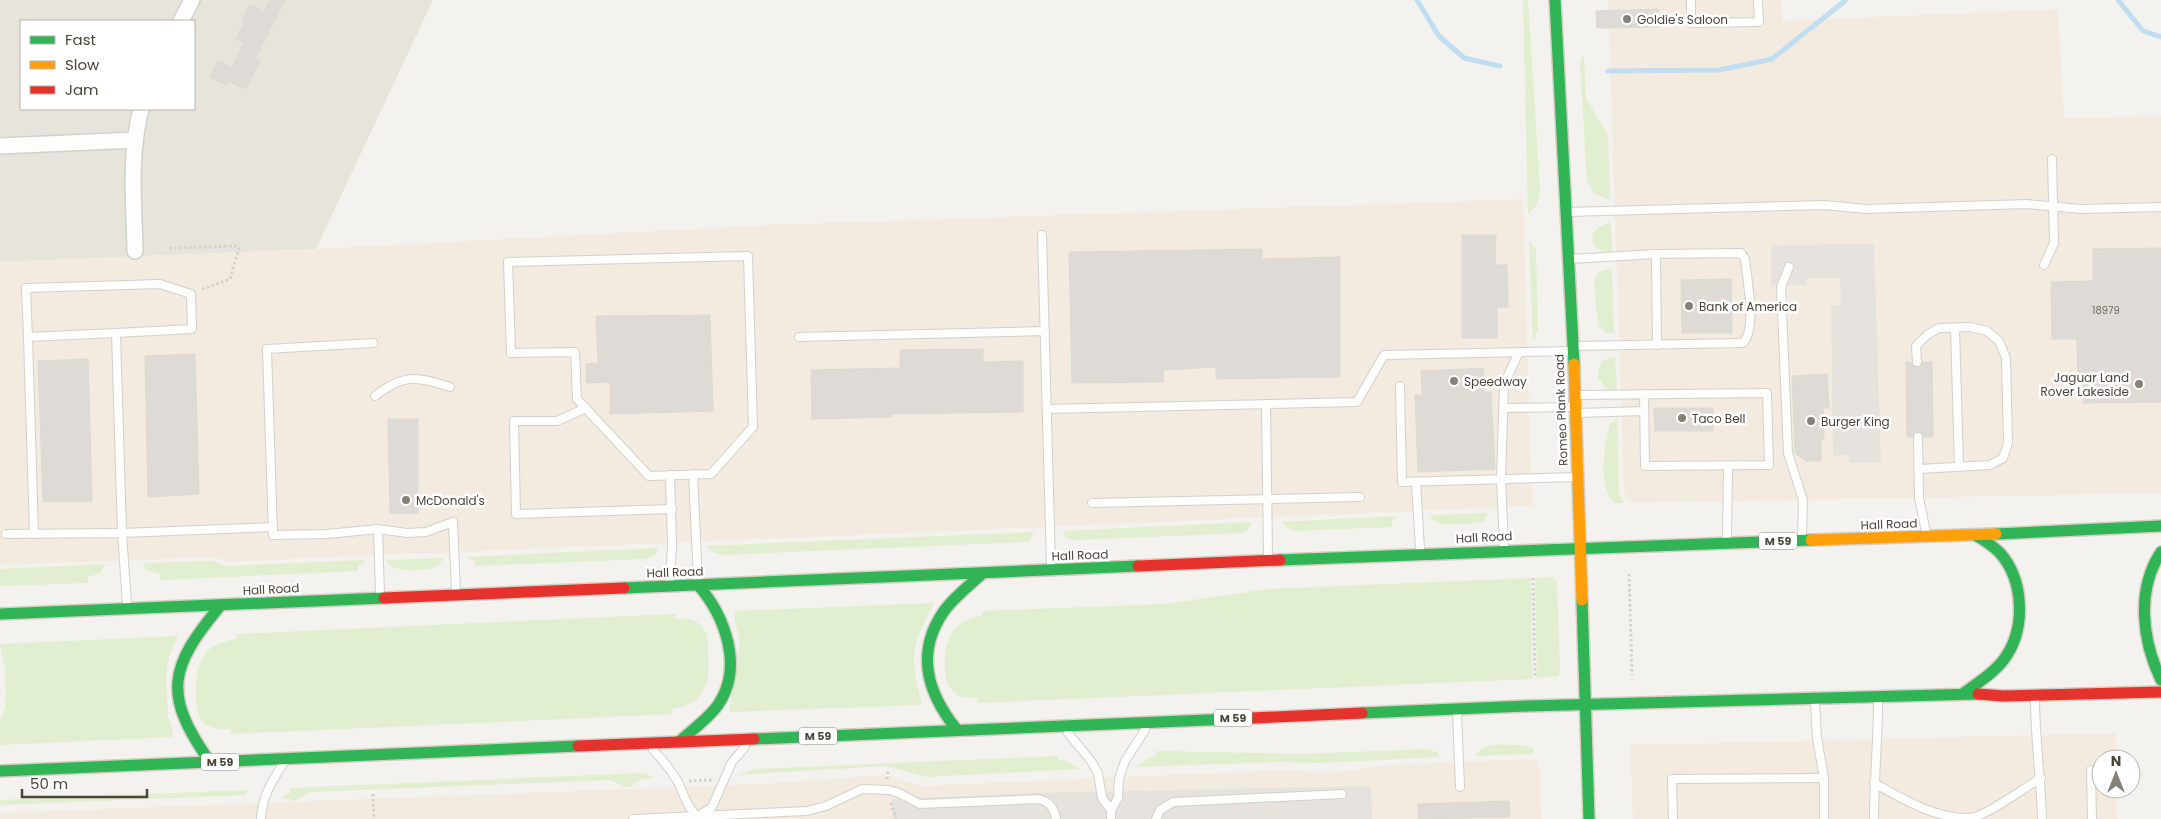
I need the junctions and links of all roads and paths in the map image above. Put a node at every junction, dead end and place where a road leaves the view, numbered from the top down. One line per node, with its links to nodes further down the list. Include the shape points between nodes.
1 (192, 0): 5 (street)
2 (1554, 0): 12 (main road, Romeo Plank Road)
3 (1690, 0): 4 (lane, via 1691,23 1759,22)
4 (1758, 0)
5 (182, 20)
6 (141, 110): 7 (street)
7 (135, 140): 8 (street); 15 (street)
8 (0, 146)
9 (2052, 159): 10 (lane)
10 (2053, 206): 11 (lane, via 2081,209); 12 (lane, via 1866,209 1824,205); 18 (lane, via 2054,243)
11 (2161, 207)
12 (1565, 212): 17 (main road, Romeo Plank Road)
13 (1042, 235): 22 (lane)
14 (169, 248): 20 (path, via 239,248 230,279)
15 (136, 251)
16 (1656, 254): 17 (lane); 27 (lane); 27 (lane, via 1741,253 1745,259 1750,327 1747,339 1742,343)
17 (1568, 259): 28 (main road, Romeo Plank Road)
18 (2044, 265)
19 (1789, 267): 62 (lane, via 1781,287 1788,453 1802,500)
20 (191, 294): 23 (lane, via 192,329); 24 (lane, via 160,284 26,288)
21 (1955, 328): 30 (lane, via 1939,328 1927,335 1916,346); 43 (lane); 43 (lane, via 1987,331 1999,341 2006,358 2008,443 2002,458 1990,465)
22 (1045, 331): 25 (lane); 39 (lane)
23 (116, 333): 24 (lane); 57 (lane)
24 (28, 337): 59 (lane)
25 (798, 337)
26 (373, 343): 55 (lane, via 267,349)
27 (1657, 344): 28 (lane)
28 (1572, 348): 29 (lane); 36 (main road, Romeo Plank Road)
29 (1520, 352): 35 (lane, via 1384,355 1357,402); 38 (lane, via 1504,384)
30 (1917, 362)
31 (1400, 386): 49 (lane, via 1402,482)
32 (450, 387): 34 (lane, via 428,380 408,379 389,385)
33 (1644, 394): 36 (lane); 40 (lane); 42 (lane, via 1767,393 1769,465)
34 (375, 396)
35 (1266, 404): 39 (lane); 51 (lane)
36 (1575, 405): 38 (lane); 40 (lane); 47 (main road, Romeo Plank Road)
37 (586, 408): 45 (lane, via 577,399 575,352 511,353 508,262 748,256 753,427 711,474); 46 (lane, via 649,476); 53 (lane, via 557,421 514,421 516,514)
38 (1504, 408): 48 (lane)
39 (1047, 409): 69 (lane)
40 (1644, 411): 42 (lane, via 1645,466)
41 (1918, 437): 44 (lane)
42 (1728, 466): 63 (lane)
43 (1960, 467): 44 (lane)
44 (1919, 469): 61 (lane, via 1919,498)
45 (693, 474): 46 (lane); 73 (lane)
46 (670, 475): 53 (lane)
47 (1578, 477): 48 (lane); 64 (main road, Romeo Plank Road)
48 (1502, 479): 49 (lane); 65 (lane)
49 (1416, 482): 67 (lane)
50 (1360, 497): 51 (lane)
51 (1268, 500): 52 (lane); 68 (lane)
52 (1092, 504)
53 (672, 509): 74 (lane)
54 (2161, 526): 60 (main road, Hall Road / M 59)
55 (273, 527): 56 (lane, via 273,535); 57 (lane)
56 (378, 529): 75 (lane, via 426,532 453,522); 76 (lane)
57 (122, 533): 59 (lane); 78 (lane)
58 (6, 534): 59 (lane)
59 (34, 534)
60 (1975, 535): 61 (main road, Hall Road / M 59); 84 (main road, via 2002,556 2011,569 2016,586 2018,625 2014,642 2000,663)
61 (1927, 537): 62 (main road, Hall Road / M 59)
62 (1802, 540): 63 (main road, Hall Road / M 59)
63 (1728, 542): 64 (main road, Hall Road / M 59)
64 (1580, 547): 65 (main road, Hall Road / M 59); 88 (main road, Romeo Plank Road)
65 (1504, 550): 67 (main road, Hall Road / M 59)
66 (2161, 552): 82 (main road, via 2153,561 2144,593 2149,655)
67 (1420, 554): 68 (main road, Hall Road / M 59)
68 (1269, 560): 69 (main road, Hall Road / M 59)
69 (1051, 570): 70 (main road, Hall Road / M 59)
70 (983, 572): 73 (main road, Hall Road / M 59); 92 (main road, via 945,610 928,645 928,678 932,694)
71 (1629, 574): 80 (path)
72 (1533, 578): 81 (path)
73 (698, 585): 74 (main road, Hall Road / M 59); 94 (main road, via 712,601 725,629 728,677 718,705)
74 (670, 586): 75 (main road, Hall Road / M 59)
75 (456, 595): 76 (main road, Hall Road / M 59)
76 (380, 598): 77 (main road, Hall Road / M 59)
77 (221, 605): 78 (main road, Hall Road / M 59); 97 (main road, via 192,640 178,674 181,716 190,736)
78 (127, 608): 79 (main road, Hall Road / M 59)
79 (0, 614)
80 (1632, 675)
81 (1535, 678)
82 (2161, 680)
83 (2161, 692): 86 (main road, M 59)
84 (1964, 693): 85 (main road, M 59); 86 (main road, M 59)
85 (1877, 695): 87 (main road, M 59); 106 (lane)
86 (2035, 696): 102 (lane, via 2035,732)
87 (1815, 697): 88 (main road, M 59); 101 (lane, via 1817,738)
88 (1584, 704): 89 (main road, M 59); 120 (main road, Romeo Plank Road)
89 (1457, 708): 90 (main road, M 59); 107 (lane)
90 (1150, 722): 91 (main road, M 59); 111 (lane, via 1125,761 1119,779 1118,798)
91 (1061, 726): 92 (main road, M 59); 111 (lane, via 1091,761 1098,773 1102,798)
92 (956, 730): 93 (main road, M 59)
93 (751, 739): 94 (main road, M 59); 112 (lane, via 732,762 712,807)
94 (679, 742): 95 (main road, M 59)
95 (647, 743): 96 (main road, M 59); 112 (lane, via 667,765 684,794 686,804)
96 (287, 759): 97 (main road, M 59); 113 (lane, via 265,793)
97 (210, 762): 100 (main road, M 59)
98 (888, 770): 103 (path)
99 (2090, 770): 125 (lane)
100 (0, 771)
101 (1824, 778): 121 (lane, via 1672,779); 122 (lane)
102 (2041, 778): 106 (lane, via 1972,818 1945,818); 124 (lane)
103 (887, 779)
104 (712, 780): 105 (path)
105 (686, 781)
106 (1874, 783): 123 (lane)
107 (1460, 787)
108 (373, 794): 114 (path)
109 (1342, 794): 119 (lane, via 1173,802 1160,810)
110 (891, 803): 116 (path)
111 (1111, 810): 118 (lane)
112 (697, 818): 115 (lane); 117 (lane, via 807,811 862,789 889,790 920,804 1039,799 1052,806)
113 (261, 819)
114 (374, 819)
115 (633, 819)
116 (896, 819)
117 (1056, 819)
118 (1111, 819)
119 (1156, 819)
120 (1588, 819)
121 (1673, 819)
122 (1824, 819)
123 (1874, 819)
124 (2042, 819)
125 (2092, 819)

